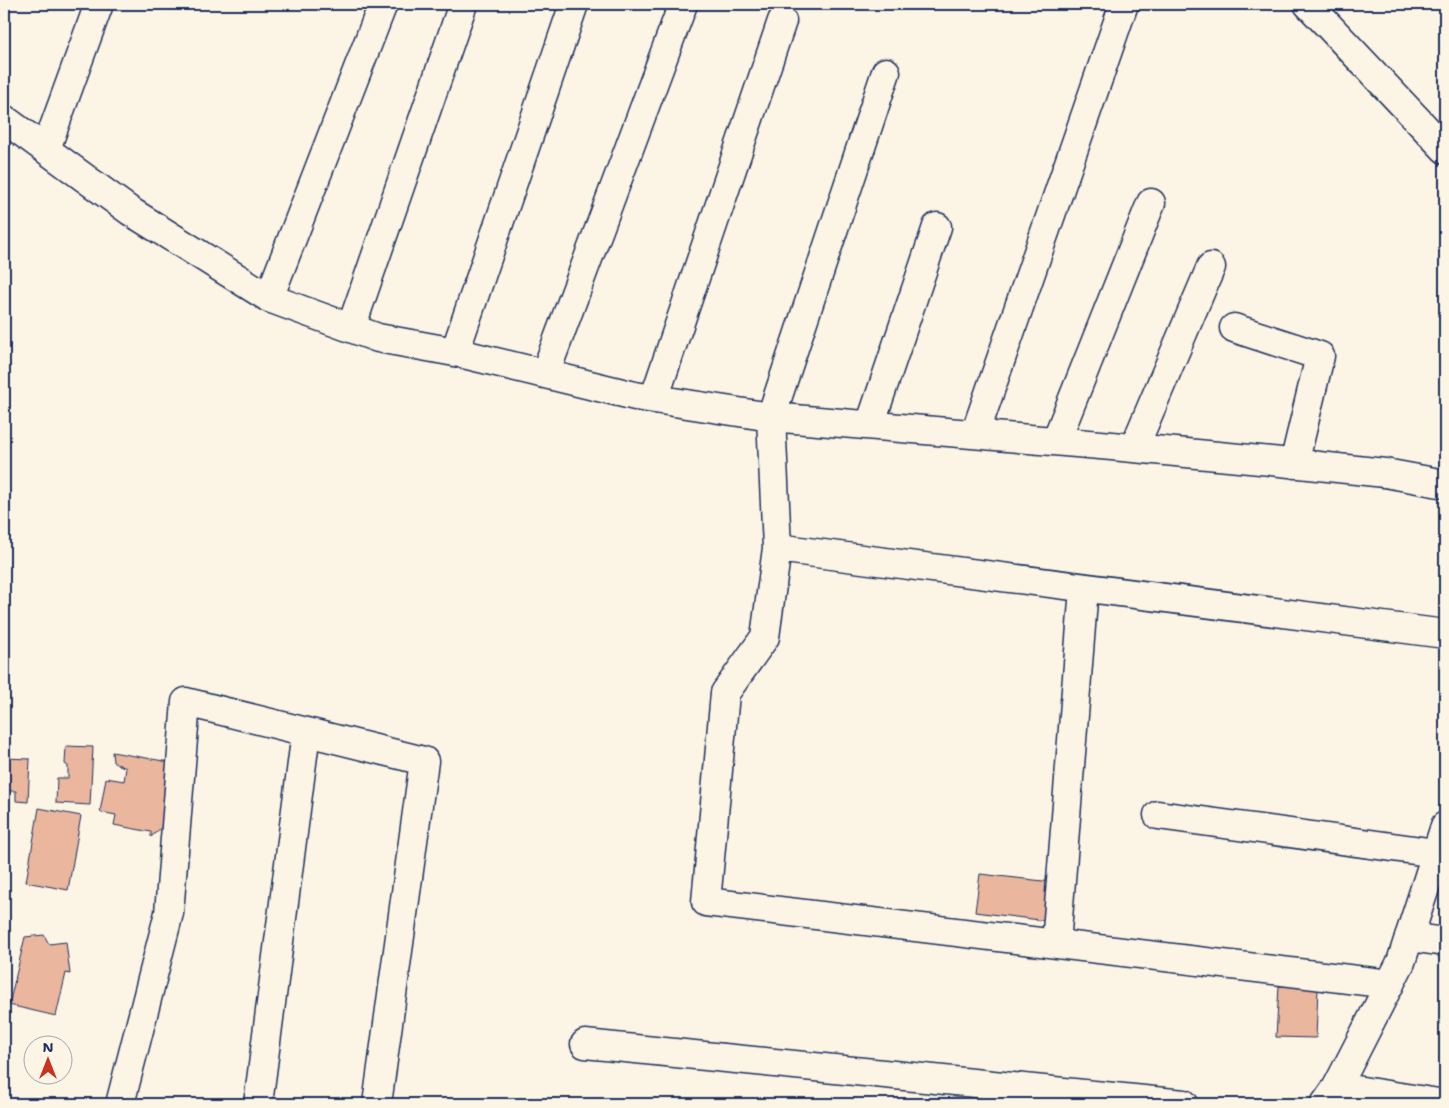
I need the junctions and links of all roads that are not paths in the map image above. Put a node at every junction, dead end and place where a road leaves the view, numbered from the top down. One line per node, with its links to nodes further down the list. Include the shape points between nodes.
1 (99, 4): 11 (street)
2 (383, 4): 16 (street)
3 (463, 4): 17 (street)
4 (574, 4): 19 (street)
5 (683, 4): 20 (street)
6 (1124, 4): 24 (street)
7 (1308, 4): 12 (street)
8 (782, 22): 21 (street)
9 (886, 72): 22 (street)
10 (4, 119): 11 (street)
11 (46, 149): 16 (street, via 130,211)
12 (1445, 149)
13 (1151, 203): 25 (street)
14 (937, 228): 23 (street)
15 (1211, 267): 26 (street)
16 (269, 298): 17 (street)
17 (351, 328): 19 (street, via 378,338)
18 (1234, 328): 27 (street, via 1320,356)
19 (455, 352): 20 (street)
20 (545, 374): 21 (street)
21 (654, 399): 22 (street)
22 (771, 417): 23 (street); 29 (street)
23 (870, 425): 24 (street)
24 (975, 434): 25 (street)
25 (1056, 441): 26 (street)
26 (1134, 448): 27 (street)
27 (1294, 464): 28 (street)
28 (1445, 484)
29 (778, 548): 30 (street); 38 (street, via 765,638 725,693 706,902)
30 (1084, 588): 31 (street); 38 (street)
31 (1445, 634)
32 (306, 732): 42 (street, via 186,702 169,913); 43 (street); 44 (street, via 424,761)
33 (1158, 815): 35 (street)
34 (1445, 826): 35 (street)
35 (1436, 853): 36 (street)
36 (1409, 937): 37 (street); 39 (street)
37 (1445, 942)
38 (1056, 944): 39 (street)
39 (1390, 984): 41 (street)
40 (585, 1044): 45 (street)
41 (1331, 1096): 46 (street)
42 (120, 1104)
43 (258, 1104)
44 (377, 1104)
45 (1184, 1104)
46 (1445, 1104)

